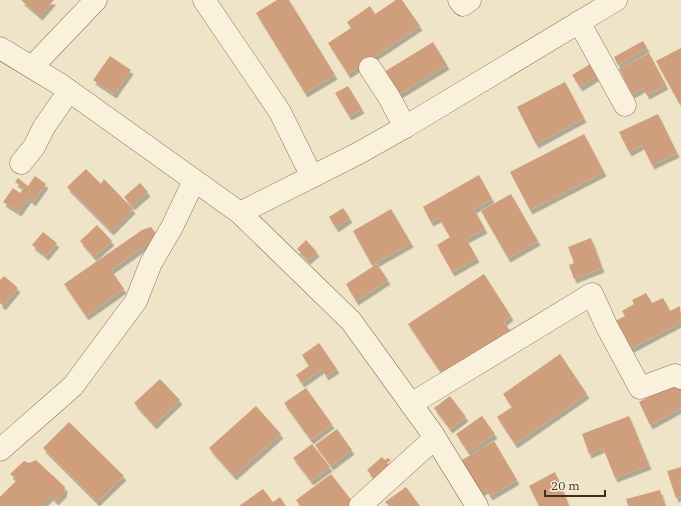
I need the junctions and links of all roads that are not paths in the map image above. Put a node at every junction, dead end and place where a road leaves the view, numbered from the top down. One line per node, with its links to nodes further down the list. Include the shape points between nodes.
1 (96, 0): 8 (street)
2 (204, 0): 14 (street, via 280,112)
3 (459, 0): 4 (street, via 463,5)
4 (470, 0)
5 (616, 0): 6 (street)
6 (579, 22): 11 (street); 12 (street)
7 (0, 48): 8 (street)
8 (32, 67): 10 (street)
9 (370, 68): 12 (street)
10 (70, 91): 13 (street); 15 (street)
11 (625, 105)
12 (405, 127): 14 (street)
13 (21, 163)
14 (312, 176): 16 (street)
15 (194, 181): 16 (street); 20 (street, via 151,263 136,301 73,386)
16 (240, 213): 18 (street, via 351,321)
17 (681, 378): 18 (street, via 675,375 640,388 592,294)
18 (411, 404): 19 (street)
19 (435, 438): 21 (street); 22 (street)
20 (0, 450)
21 (360, 506)
22 (477, 506)

